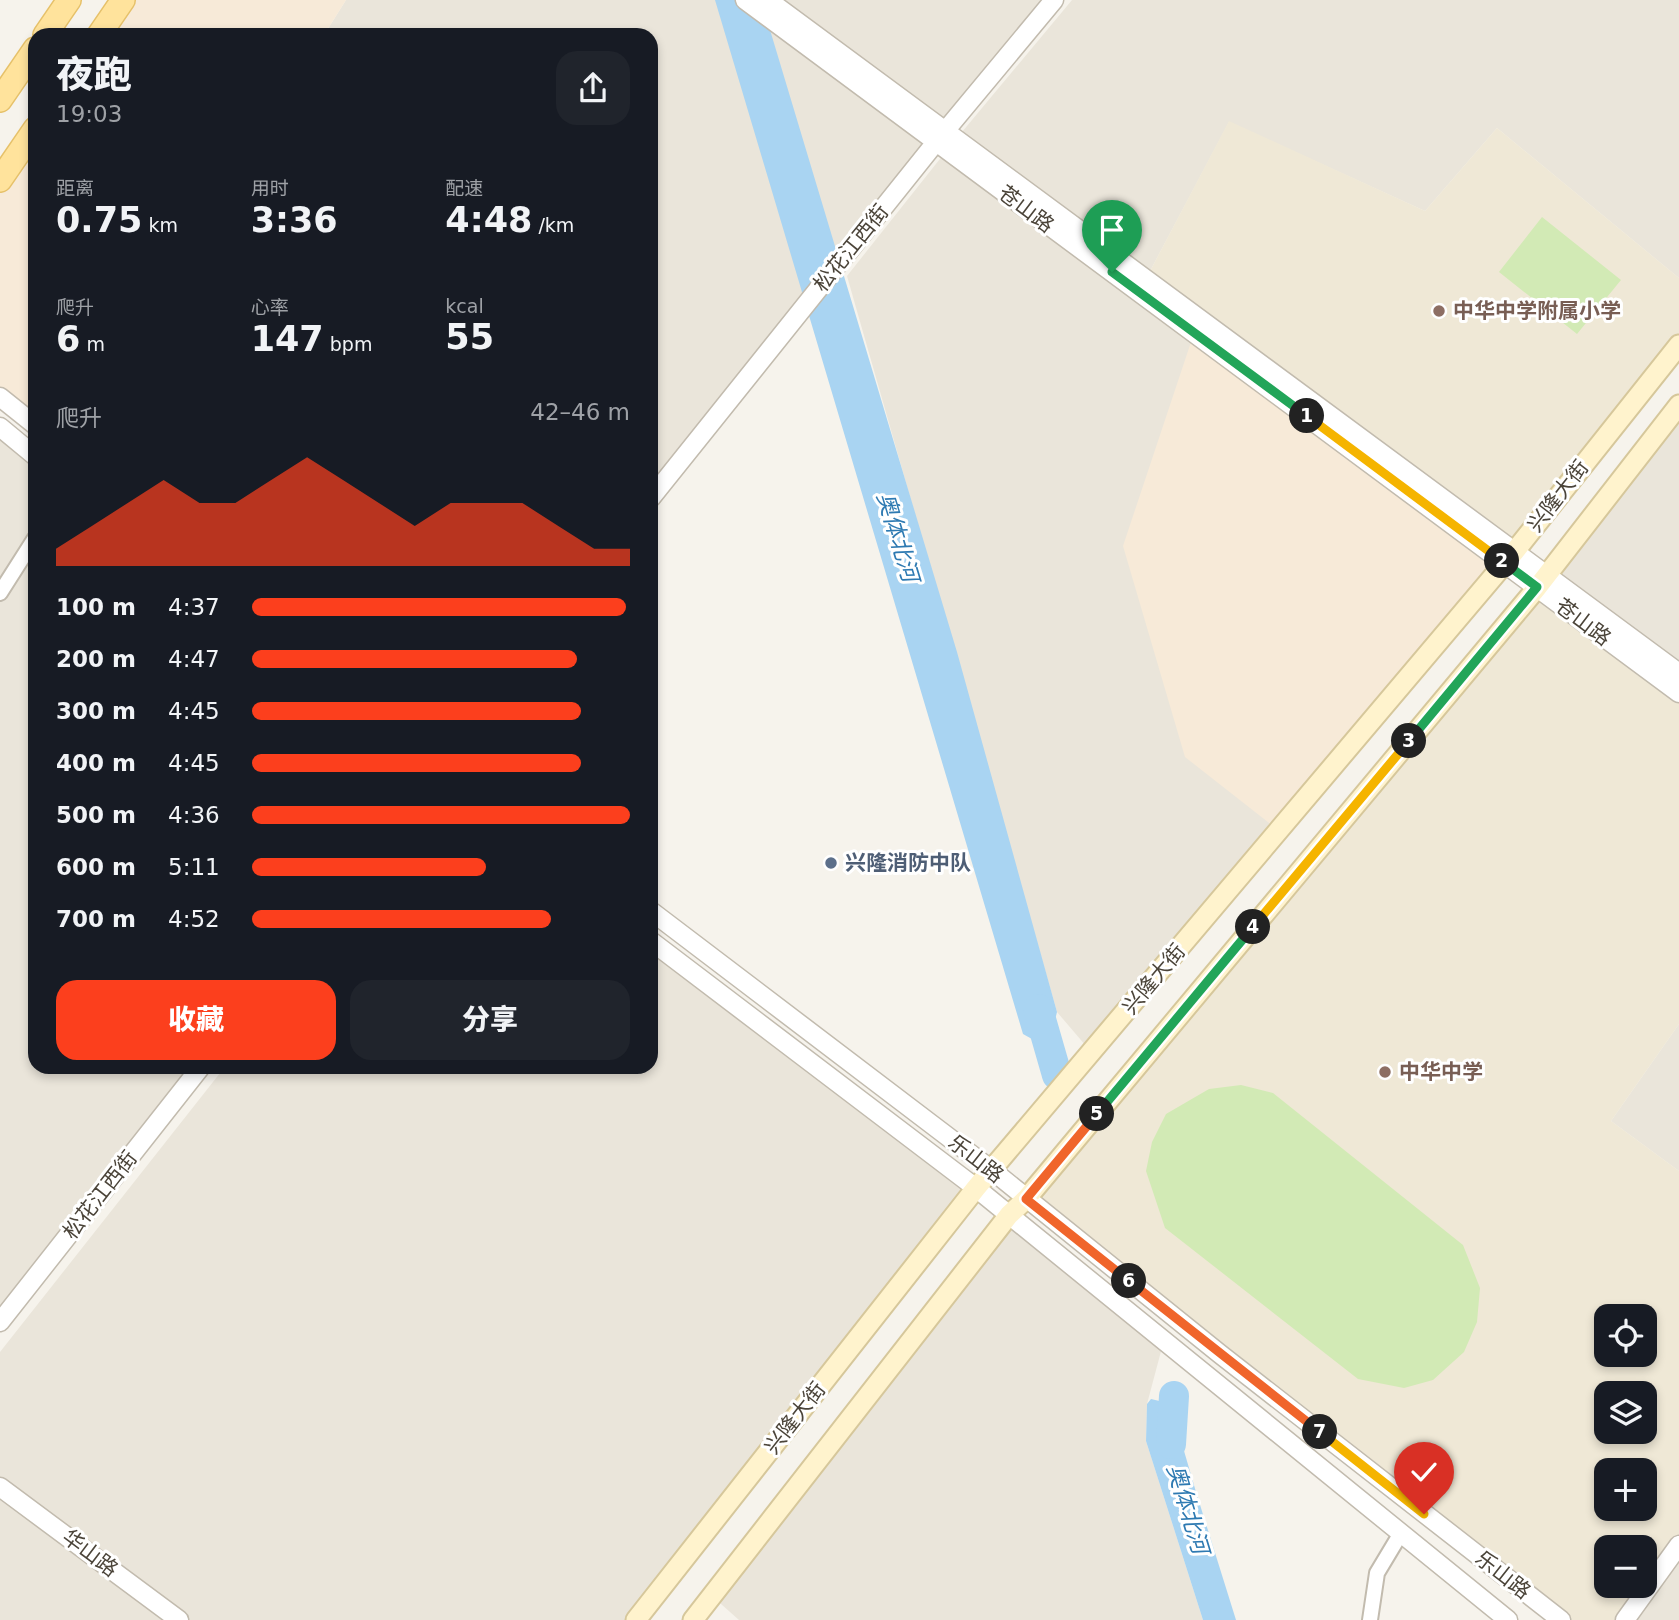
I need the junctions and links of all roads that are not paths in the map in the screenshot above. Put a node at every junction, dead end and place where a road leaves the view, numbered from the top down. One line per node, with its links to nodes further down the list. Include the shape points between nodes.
1 (69, 0): 6 (main road)
2 (123, 0): 7 (main road)
3 (745, 0): 5 (street, 苍山路)
4 (1054, 0): 10 (street, 松花江西街)
5 (771, 8): 10 (street, 苍山路)
6 (50, 28)
7 (104, 28)
8 (28, 59): 9 (main road)
9 (0, 100)
10 (941, 136): 19 (street, 松花江西街); 21 (street, 苍山路)
11 (28, 139): 12 (main road)
12 (0, 180)
13 (1679, 345): 21 (main road, 兴隆大街)
14 (0, 397): 16 (street)
15 (1679, 405): 22 (main road, 兴隆大街)
16 (28, 419)
17 (0, 428): 18 (street)
18 (28, 450)
19 (658, 489)
20 (28, 549): 23 (street)
21 (1510, 557): 22 (street, 苍山路); 29 (main road, 兴隆大街)
22 (1541, 581): 24 (street, 苍山路); 25 (street, 苍山路); 31 (main road, 兴隆大街)
23 (0, 593)
24 (1679, 673)
25 (1679, 693)
26 (658, 916): 29 (street, 乐山路)
27 (658, 946): 30 (street, 乐山路)
28 (195, 1074): 33 (street, 松花江西街)
29 (993, 1171): 30 (main road, 兴隆大街); 31 (street, 乐山路)
30 (976, 1188): 32 (street, 乐山路); 38 (main road, 兴隆大街)
31 (1026, 1199): 32 (main road, 兴隆大街); 42 (street, 乐山路)
32 (1009, 1215): 35 (street, 乐山路); 39 (main road, 兴隆大街)
33 (0, 1322)
34 (0, 1487): 37 (street, 华山路)
35 (1401, 1533): 40 (street, via 1377,1573); 41 (street, 乐山路)
36 (1679, 1545): 43 (street)
37 (179, 1620)
38 (636, 1620)
39 (693, 1620)
40 (1370, 1620)
41 (1508, 1620)
42 (1561, 1620)
43 (1625, 1620)

